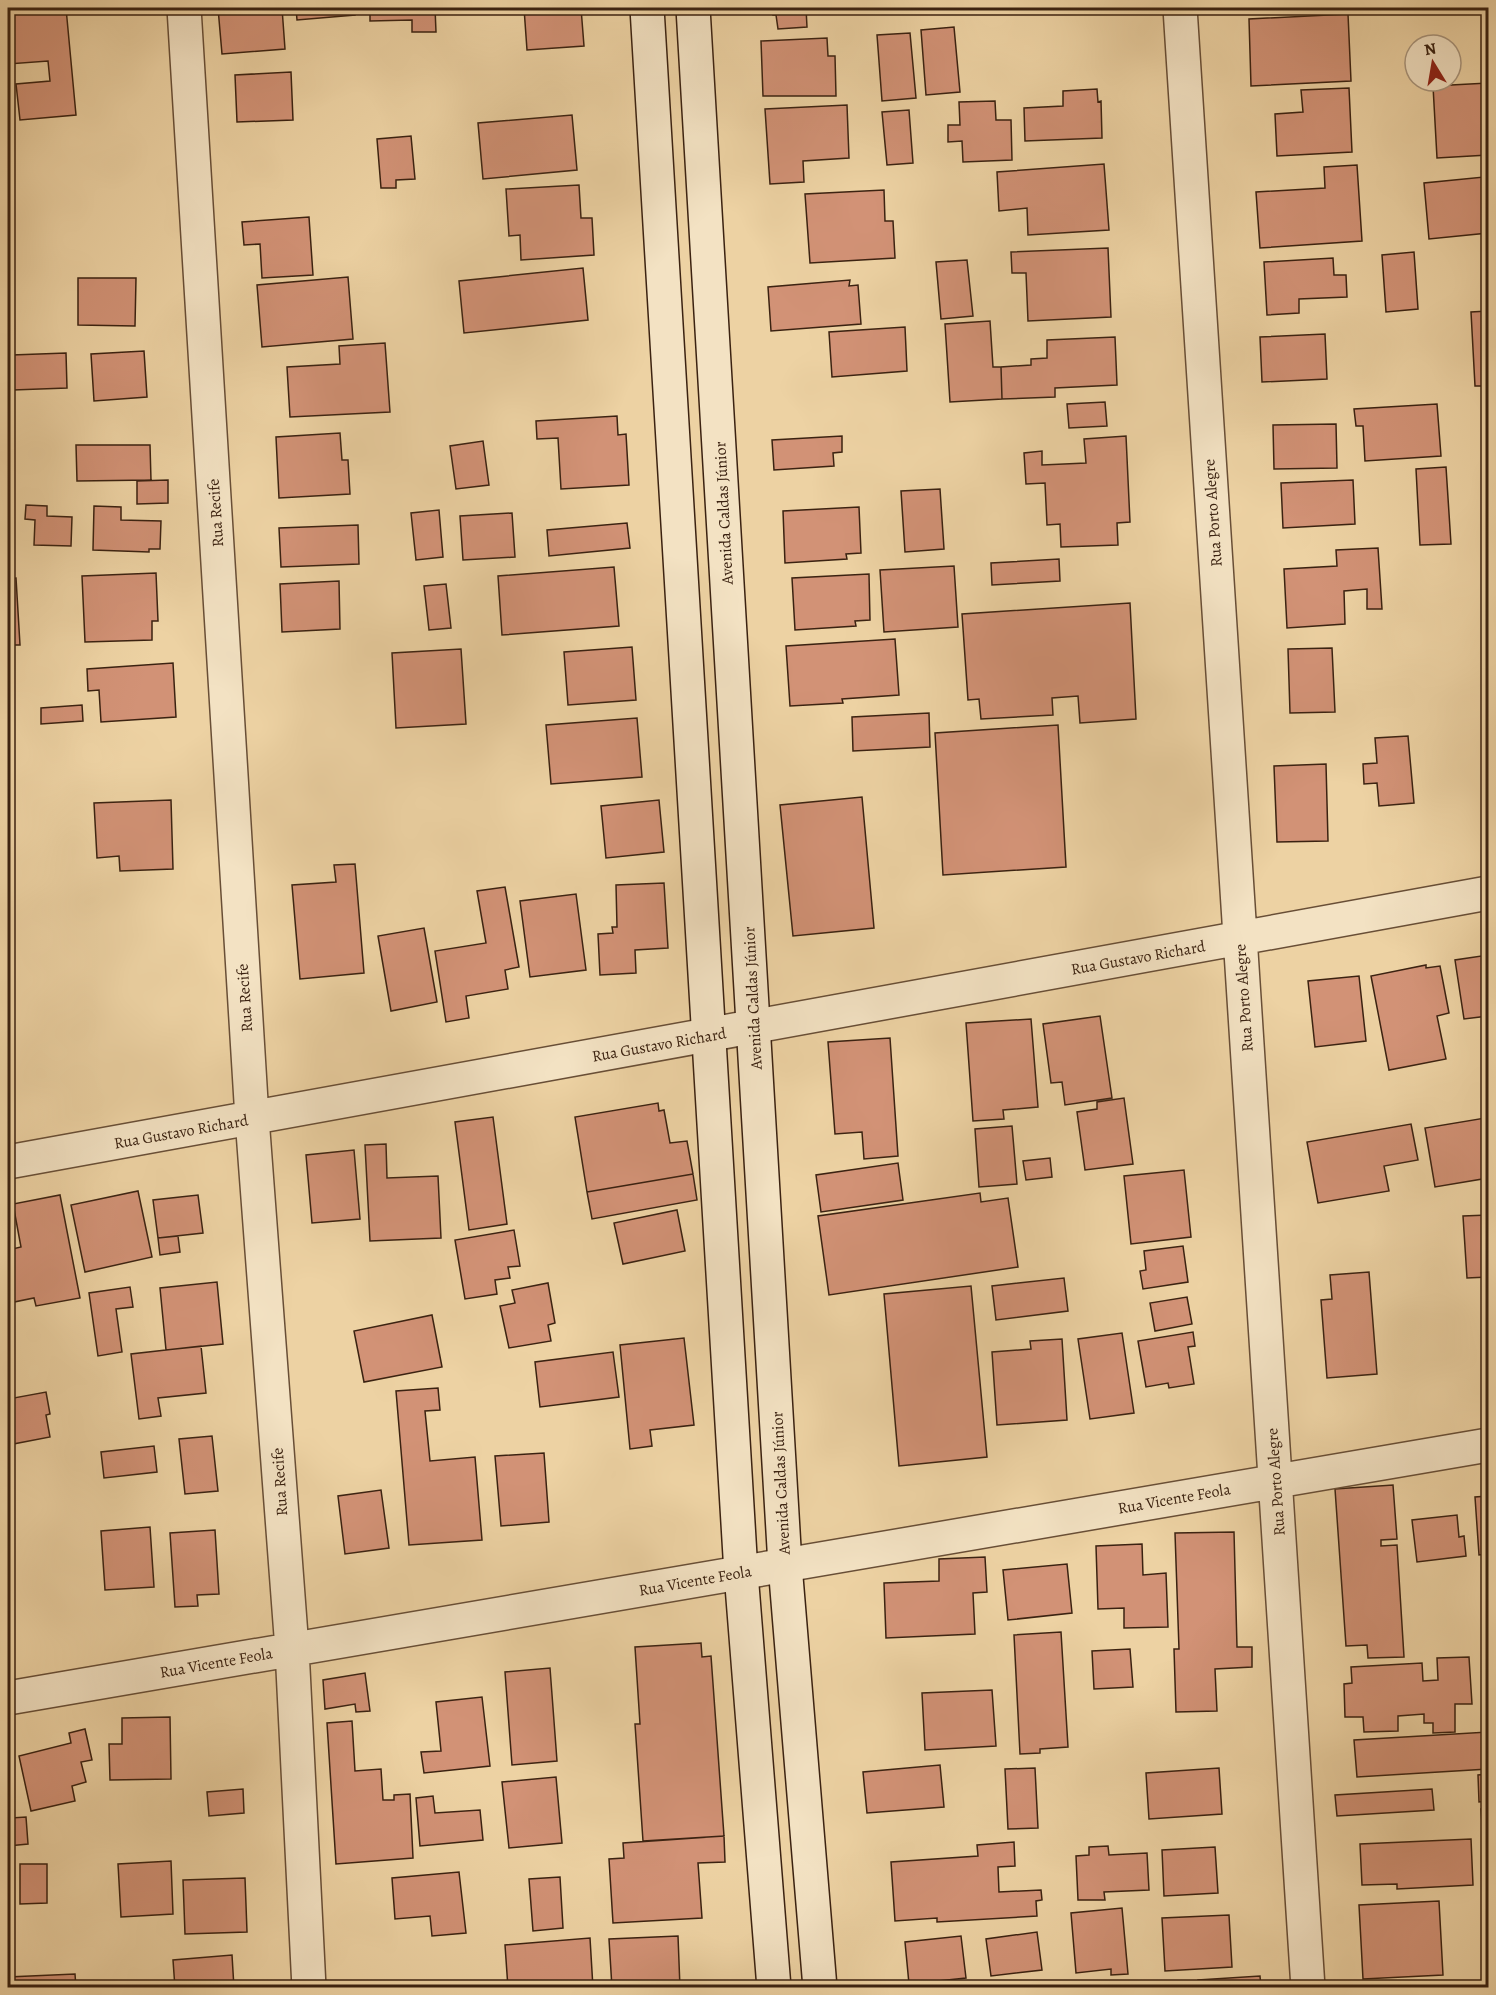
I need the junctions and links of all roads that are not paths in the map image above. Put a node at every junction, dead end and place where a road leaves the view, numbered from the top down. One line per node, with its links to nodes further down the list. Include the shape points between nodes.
1 (184, 8): 9 (street, Rua Recife)
2 (647, 8): 8 (street)
3 (693, 8): 7 (street, Avenida Caldas Júnior)
4 (1180, 8): 6 (street, Rua Porto Alegre)
5 (1488, 893): 6 (street, Rua Gustavo Richard)
6 (1239, 938): 7 (street, Rua Gustavo Richard); 12 (street, Rua Porto Alegre)
7 (754, 1027): 8 (street, Rua Gustavo Richard); 13 (street, Avenida Caldas Júnior)
8 (710, 1035): 9 (street, Rua Gustavo Richard); 14 (street)
9 (252, 1118): 10 (street, Rua Gustavo Richard); 15 (street, Rua Recife)
10 (8, 1162)
11 (1488, 1445): 12 (street, Rua Vicente Feola)
12 (1275, 1481): 13 (street, Rua Vicente Feola); 20 (street, Rua Porto Alegre)
13 (785, 1565): 14 (street, Rua Vicente Feola); 19 (street, Avenida Caldas Júnior)
14 (741, 1573): 15 (street, Rua Vicente Feola); 18 (street)
15 (292, 1649): 16 (street, Rua Vicente Feola); 17 (street, Rua Recife)
16 (8, 1698)
17 (309, 1988)
18 (774, 1988)
19 (820, 1988)
20 (1308, 1988)

